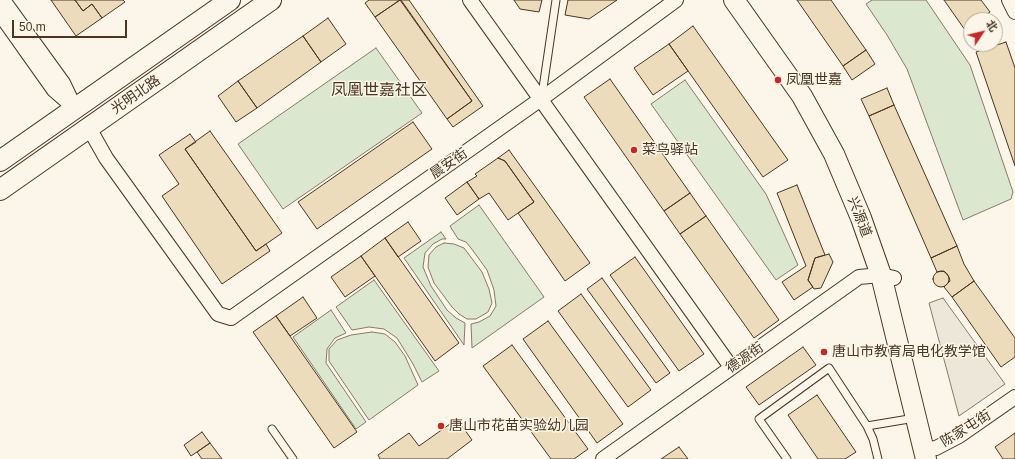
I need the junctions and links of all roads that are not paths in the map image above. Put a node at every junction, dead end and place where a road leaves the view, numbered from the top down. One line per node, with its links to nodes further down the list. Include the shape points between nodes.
1 (3, 0): 15 (street, via 63,84)
2 (230, 0): 15 (main road, 光明北路)
3 (272, 0): 16 (main road, 光明北路)
4 (470, 0): 14 (street)
5 (481, 0): 14 (street)
6 (556, 0): 14 (lane)
7 (664, 0): 14 (street, 晨安街)
8 (676, 0): 14 (street, 晨安街)
9 (734, 0): 19 (main road, 兴源道, via 802,96 834,154)
10 (750, 0): 19 (main road, 兴源道, via 806,81 839,139 866,197)
11 (1009, 0): 12 (street)
12 (1015, 12)
13 (0, 14): 15 (street, via 54,90)
14 (542, 94): 16 (street, 晨安街, via 230,308 219,310 112,152); 20 (street)
15 (75, 108): 16 (main road); 17 (main road, 光明北路)
16 (88, 128): 18 (main road, 光明北路)
17 (0, 161)
18 (0, 190)
19 (887, 276): 20 (street, 德源街, via 859,277); 23 (main road, 兴源道); 26 (main road, 兴源道)
20 (734, 365): 28 (street, 德源街)
21 (1015, 397): 26 (street, 陈家屯街)
22 (1015, 406): 26 (street, 陈家屯街, via 960,444)
23 (916, 418): 24 (lane); 26 (main road, 兴源道)
24 (867, 426): 29 (lane, via 829,368 759,418); 30 (lane)
25 (272, 429): 27 (lane)
26 (932, 454)
27 (293, 459)
28 (605, 459)
29 (787, 459)
30 (878, 459)

